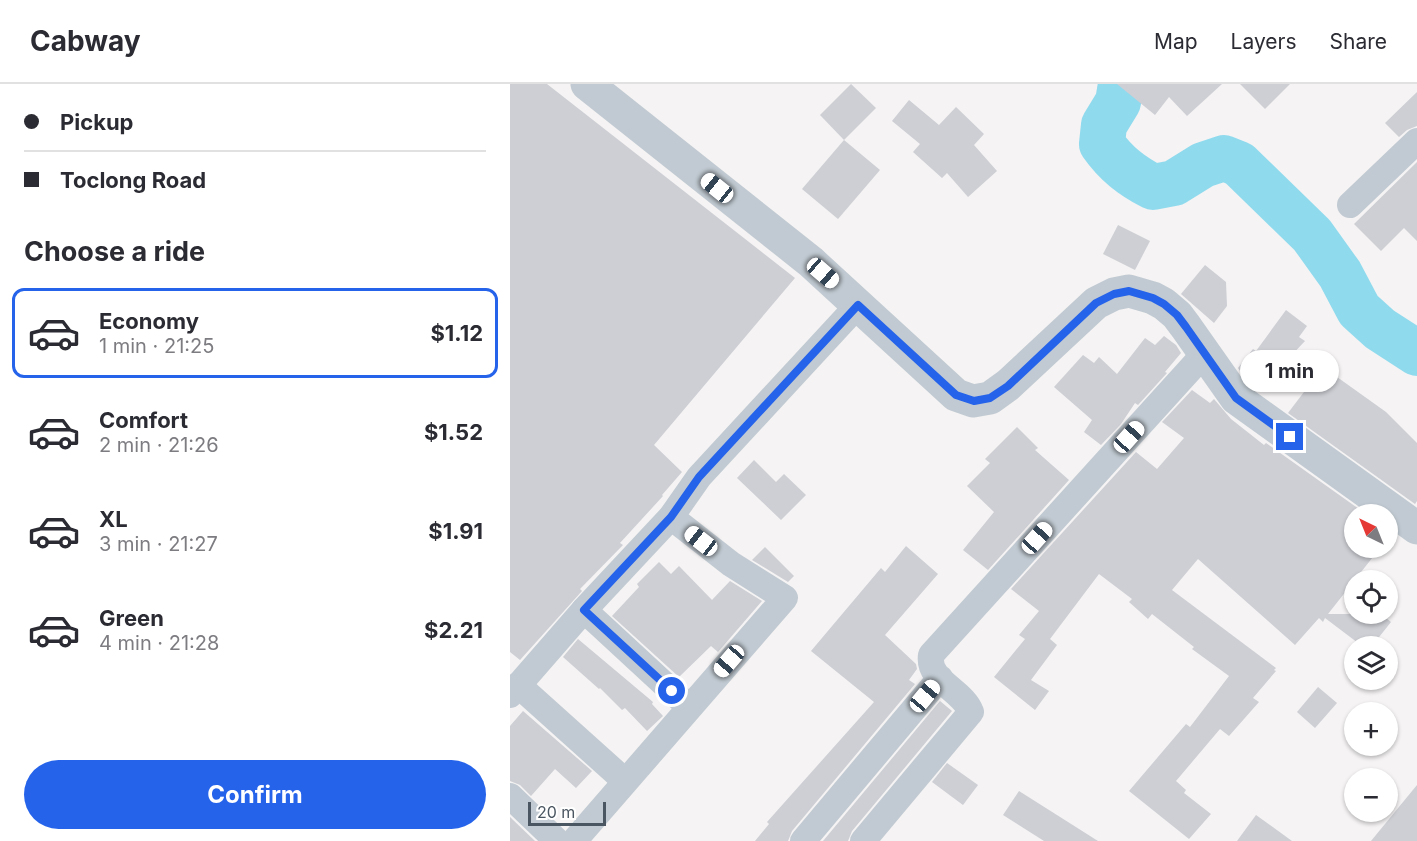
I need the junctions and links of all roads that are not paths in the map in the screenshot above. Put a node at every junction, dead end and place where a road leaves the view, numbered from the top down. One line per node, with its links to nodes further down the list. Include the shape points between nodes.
1 (587, 84): 4 (street, via 811,262)
2 (1417, 141): 3 (street)
3 (1350, 205)
4 (858, 305): 5 (street, via 956,395 974,401 990,398 1008,386 1072,323 1114,294 1129,291 1164,304); 6 (street, via 699,477)
5 (1205, 353): 7 (street, via 1236,398); 9 (street, via 931,655 930,664)
6 (671, 517): 8 (street); 11 (street, via 731,564 785,597)
7 (1417, 528)
8 (584, 610): 10 (street); 11 (street)
9 (940, 678): 16 (street); 17 (street, via 968,703 971,712)
10 (514, 690): 12 (street)
11 (689, 707): 12 (street)
12 (625, 781): 15 (street)
13 (510, 796): 14 (street)
14 (557, 841)
15 (574, 841)
16 (803, 841)
17 (863, 841)

